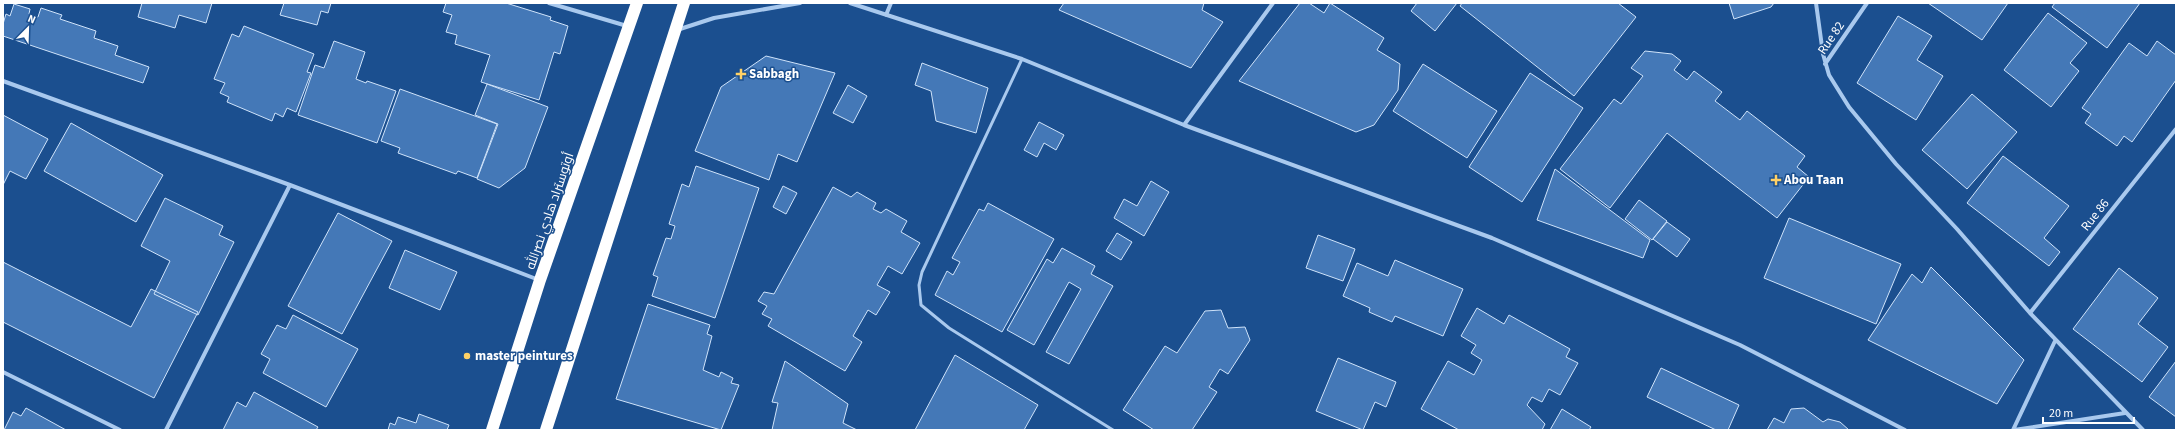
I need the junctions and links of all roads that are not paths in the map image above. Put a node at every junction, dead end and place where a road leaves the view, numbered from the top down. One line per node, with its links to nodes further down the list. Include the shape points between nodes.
1 (549, 3): 11 (street)
2 (637, 3): 11 (highway, أوتوستراد هادي نصرالله)
3 (684, 3): 12 (highway)
4 (800, 3): 12 (street, via 714,18)
5 (850, 3): 10 (street)
6 (891, 3): 10 (street)
7 (1273, 3): 16 (street)
8 (1816, 3): 14 (street)
9 (1867, 3): 14 (street, Rue 82)
10 (886, 15): 13 (street)
11 (629, 27): 19 (highway, أوتوستراد هادي نصرالله)
12 (675, 31): 27 (highway)
13 (1022, 59): 16 (street); 28 (lane, via 922,272 919,285 921,305 949,328)
14 (1826, 64): 20 (street, via 1829,75 1849,107 1896,164)
15 (3, 81): 18 (street)
16 (1184, 125): 29 (street, via 1492,238 1740,344)
17 (2176, 128): 20 (street, Rue 86)
18 (290, 185): 19 (street); 25 (street)
19 (540, 280): 26 (highway, أوتوستراد هادي نصرالله)
20 (2030, 314): 21 (street)
21 (2055, 341): 23 (street); 30 (street)
22 (3, 372): 24 (street)
23 (2125, 413): 30 (street); 31 (street)
24 (120, 430)
25 (166, 430)
26 (492, 430)
27 (546, 430)
28 (1113, 430)
29 (1905, 430)
30 (2014, 430)
31 (2143, 430)

